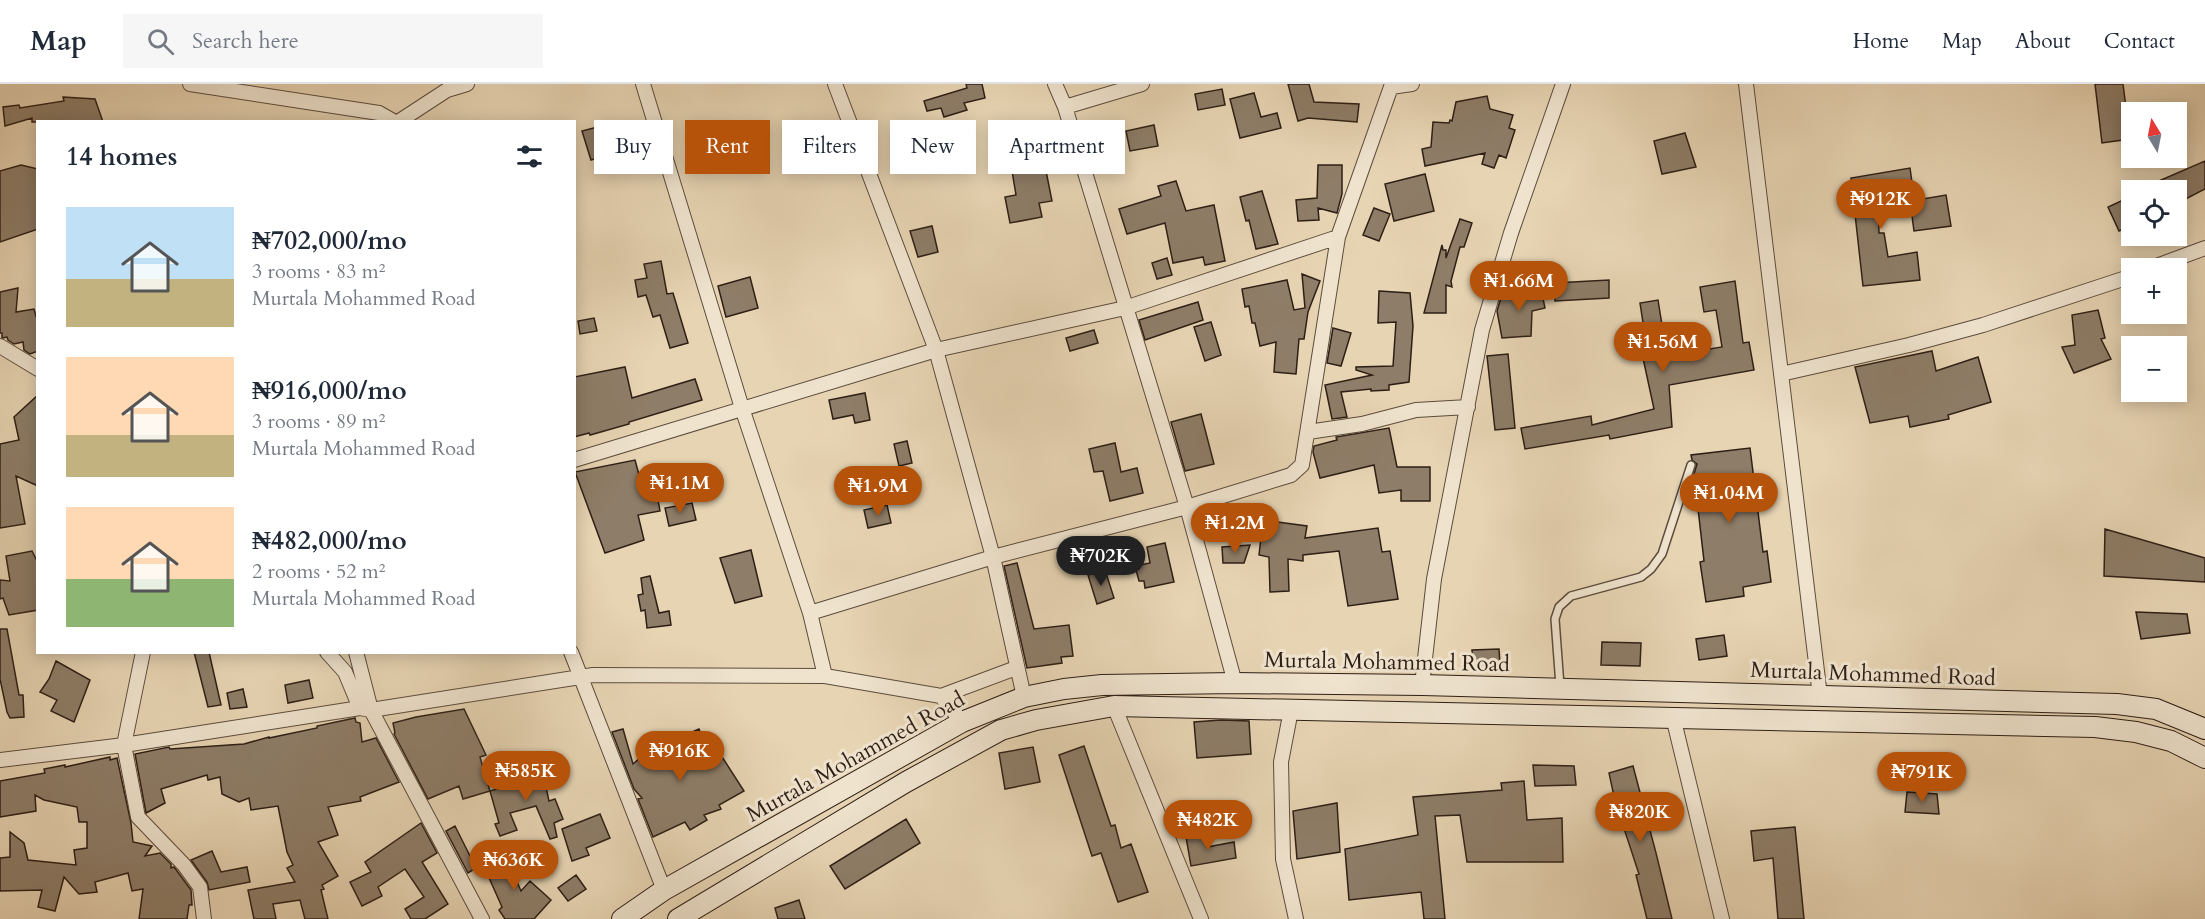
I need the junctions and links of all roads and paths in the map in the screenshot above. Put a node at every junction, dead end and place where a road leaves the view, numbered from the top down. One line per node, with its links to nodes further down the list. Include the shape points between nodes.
1 (189, 84): 12 (street, via 379,113)
2 (467, 84): 13 (street, via 447,90)
3 (643, 84): 24 (street)
4 (835, 84): 20 (street)
5 (1055, 84): 11 (street)
6 (1142, 84): 11 (street)
7 (1412, 84): 10 (street)
8 (1563, 84): 23 (street, via 1482,330)
9 (1746, 84): 22 (street)
10 (1391, 86): 14 (street)
11 (1065, 107): 18 (street)
12 (392, 120)
13 (399, 120)
14 (1338, 237): 18 (street); 25 (street)
15 (2205, 248): 16 (street)
16 (2178, 258)
17 (2121, 280): 22 (street, via 1983,325)
18 (1125, 308): 20 (street); 28 (street)
19 (0, 346): 21 (street)
20 (936, 350): 24 (street); 29 (street)
21 (36, 368)
22 (1781, 374): 43 (street)
23 (1468, 407): 25 (street, via 1416,410); 40 (street, via 1434,579)
24 (742, 408): 26 (street); 30 (street)
25 (1308, 432): 28 (street, via 1302,465 1291,475)
26 (576, 459)
27 (1691, 465): 41 (lane, via 1662,554 1651,569 1641,577 1571,596 1559,607 1555,619)
28 (1187, 507): 29 (street); 38 (street)
29 (993, 557): 30 (street); 35 (street)
30 (810, 613): 36 (street)
31 (143, 654): 52 (street)
32 (329, 654): 47 (street, via 345,672)
33 (356, 654): 47 (street)
34 (572, 654): 37 (street)
35 (1016, 668): 42 (street); 44 (street)
36 (825, 676): 37 (street); 42 (street)
37 (579, 677): 47 (street); 55 (street)
38 (1235, 683): 39 (main road, Murtala Mohammed Road); 40 (main road, Murtala Mohammed Road)
39 (1160, 684): 44 (main road, Murtala Mohammed Road, via 1102,685); 46 (main road)
40 (1422, 685): 41 (main road, Murtala Mohammed Road)
41 (1560, 689): 43 (main road, Murtala Mohammed Road)
42 (942, 696): 50 (street)
43 (1820, 696): 51 (main road, Murtala Mohammed Road, via 2117,704 2156,709)
44 (1024, 697): 50 (main road, Murtala Mohammed Road)
45 (1114, 706): 46 (main road); 59 (main road, via 1001,730 906,782); 60 (street)
46 (1162, 707): 48 (main road)
47 (365, 709): 52 (street); 57 (street)
48 (1291, 710): 49 (main road); 61 (street, via 1281,762 1283,859)
49 (1673, 717): 53 (main road, via 2096,727 2171,741); 62 (street)
50 (962, 722): 55 (main road, Murtala Mohammed Road)
51 (2205, 729)
52 (124, 745): 54 (street); 56 (street, via 138,817 200,887)
53 (2205, 758)
54 (0, 760)
55 (664, 890): 58 (main road, Murtala Mohammed Road)
56 (204, 919)
57 (482, 919)
58 (622, 919)
59 (678, 919)
60 (1201, 919)
61 (1296, 919)
62 (1722, 919)

